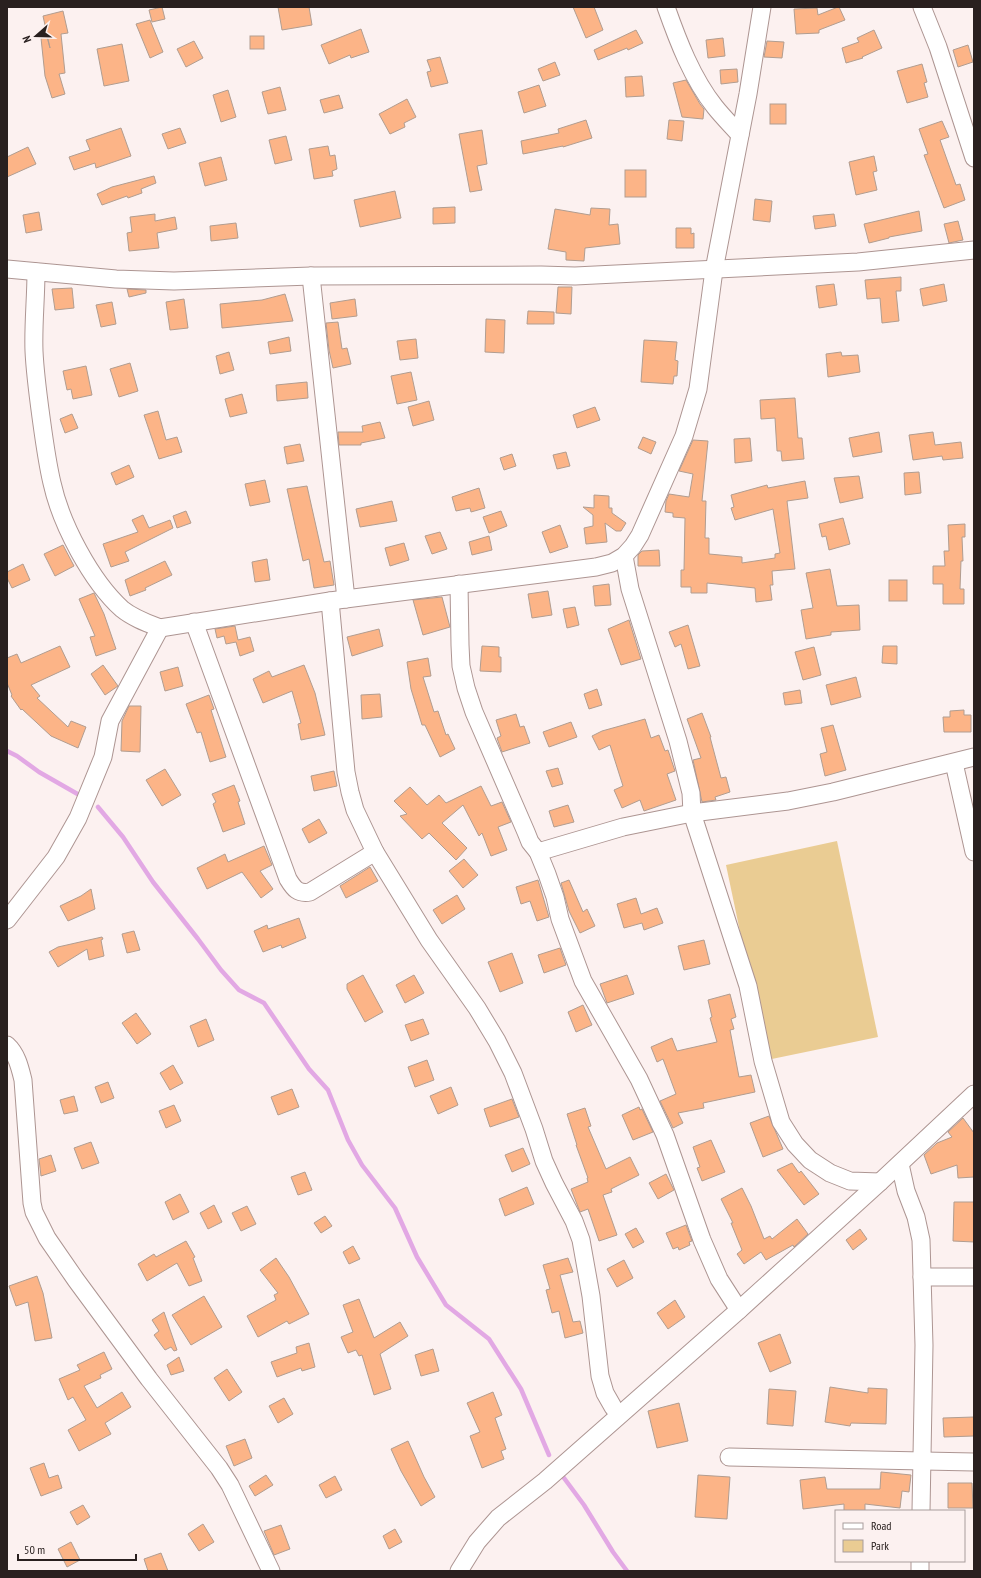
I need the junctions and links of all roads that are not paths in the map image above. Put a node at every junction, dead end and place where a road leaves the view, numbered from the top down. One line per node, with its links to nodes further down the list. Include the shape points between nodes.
1 (666, 7): 4 (street, via 678,41 695,76 714,106)
2 (762, 7): 4 (street)
3 (922, 7): 5 (street, via 938,47)
4 (740, 135): 8 (street)
5 (974, 158)
6 (974, 250): 8 (street, via 858,262)
7 (7, 269): 9 (street)
8 (714, 270): 10 (street, via 575,276); 11 (street, via 698,389 684,436 640,536)
9 (36, 272): 10 (street, via 174,281); 15 (street, via 34,351 52,485 74,541 105,591 123,610 141,622)
10 (311, 276): 13 (street)
11 (624, 556): 12 (street, via 612,563 596,567); 18 (street, via 630,590 678,741 691,793)
12 (459, 584): 13 (street); 20 (street, via 461,666 466,688 526,832)
13 (338, 600): 14 (street); 19 (street, via 346,772 355,810)
14 (194, 622): 15 (street); 19 (street, via 288,879 294,889 301,893 310,892)
15 (160, 628): 22 (street, via 110,721 103,757 78,818 56,857)
16 (974, 757): 17 (street)
17 (954, 763): 18 (street, via 796,800); 21 (street)
18 (692, 814): 20 (street, via 623,826); 26 (street, via 748,986 762,1061 781,1122 795,1144 810,1160 830,1173 850,1181)
19 (375, 852): 30 (street, via 429,940 477,1008 513,1073 544,1161 581,1240 591,1296 600,1376 605,1393)
20 (538, 852): 29 (street, via 583,981 639,1079 665,1135 702,1240 719,1279)
21 (974, 852)
22 (7, 920)
23 (7, 1045): 35 (street, via 17,1061 23,1080 32,1203 38,1221 76,1280 219,1468 230,1485)
24 (974, 1094): 25 (street)
25 (900, 1164): 26 (street); 27 (street, via 921,1240)
26 (880, 1182): 29 (street)
27 (922, 1277): 28 (street); 32 (street)
28 (974, 1277)
29 (739, 1310): 30 (street)
30 (620, 1414): 36 (street, via 545,1481 498,1518 477,1542)
31 (729, 1457): 32 (street)
32 (922, 1462): 33 (street); 34 (street)
33 (974, 1462)
34 (921, 1510)
35 (271, 1571)
36 (459, 1571)

